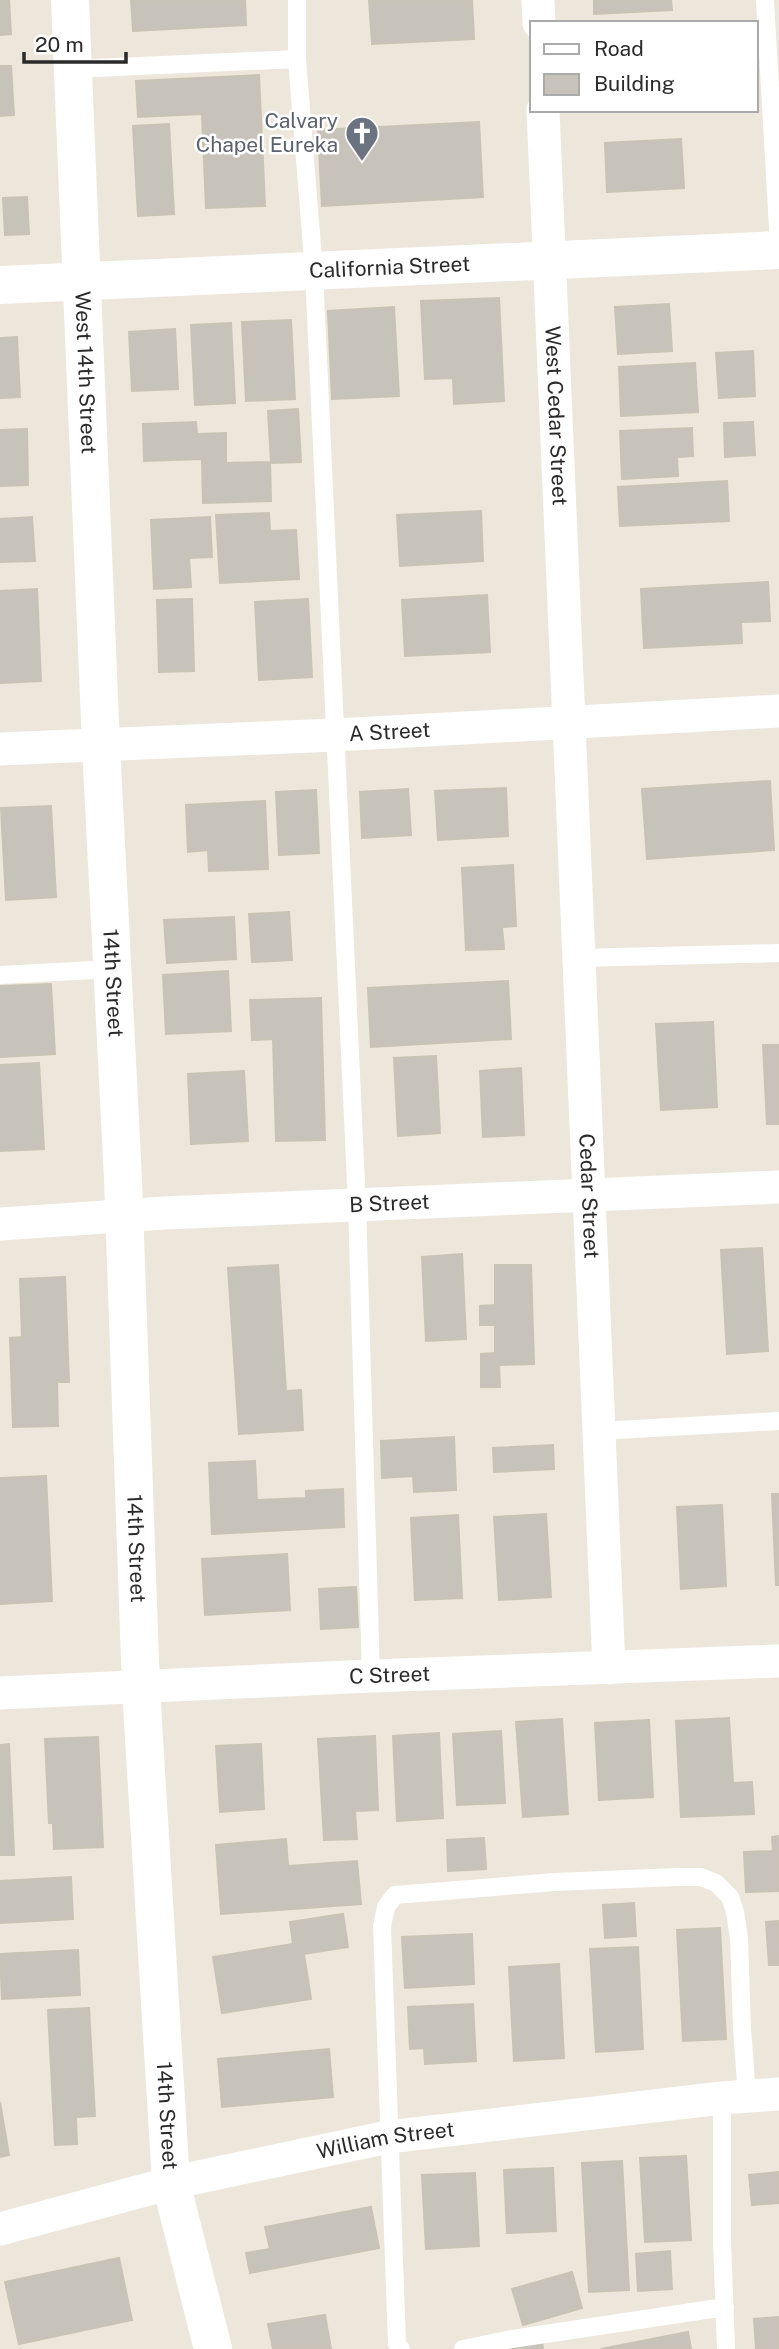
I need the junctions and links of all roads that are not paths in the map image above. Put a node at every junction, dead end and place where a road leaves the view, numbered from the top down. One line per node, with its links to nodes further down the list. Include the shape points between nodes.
1 (70, 0): 7 (street, West 14th Street)
2 (297, 0): 6 (lane)
3 (538, 0): 5 (street)
4 (765, 0): 9 (lane)
5 (539, 21)
6 (298, 59): 7 (lane); 11 (lane)
7 (73, 69): 12 (street, West 14th Street)
8 (543, 112): 10 (street, West Cedar Street)
9 (779, 248): 10 (street, California Street)
10 (549, 259): 11 (street, California Street); 15 (street, West Cedar Street)
11 (314, 272): 12 (street, California Street); 16 (lane)
12 (82, 282): 13 (street, California Street); 17 (street, West 14th Street)
13 (0, 285)
14 (779, 711): 15 (street, A Street)
15 (570, 723): 16 (street, A Street); 20 (street, Cedar Street)
16 (335, 735): 17 (street, A Street); 25 (lane)
17 (101, 745): 18 (street, A Street); 21 (street, 14th Street)
18 (0, 749)
19 (779, 953): 20 (lane)
20 (580, 958): 24 (street, Cedar Street)
21 (113, 969): 22 (lane); 26 (street, 14th Street)
22 (0, 975)
23 (779, 1187): 24 (street, B Street)
24 (590, 1194): 25 (street, B Street); 29 (street, Cedar Street)
25 (358, 1205): 26 (street, B Street); 32 (lane)
26 (125, 1215): 27 (street, B Street); 33 (street, 14th Street)
27 (0, 1224)
28 (779, 1421): 29 (lane)
29 (599, 1431): 31 (street, Cedar Street)
30 (779, 1661): 31 (street, C Street)
31 (610, 1668): 32 (street, C Street)
32 (372, 1676): 33 (street, C Street)
33 (142, 1688): 34 (street, C Street); 37 (street, 14th Street)
34 (0, 1693)
35 (750, 2096): 36 (street, William Street); 36 (lane, via 735,1912 730,1897 716,1883 701,1877 677,1877 395,1895 386,1907 382,1926); 39 (lane, via 722,2241)
36 (388, 2137): 37 (street, William Street); 41 (lane, via 397,2344)
37 (171, 2183): 38 (street, William Street); 40 (street, 14th Street)
38 (0, 2229)
39 (725, 2307): 42 (lane); 43 (lane)
40 (213, 2349)
41 (401, 2349)
42 (463, 2349)
43 (726, 2349)

